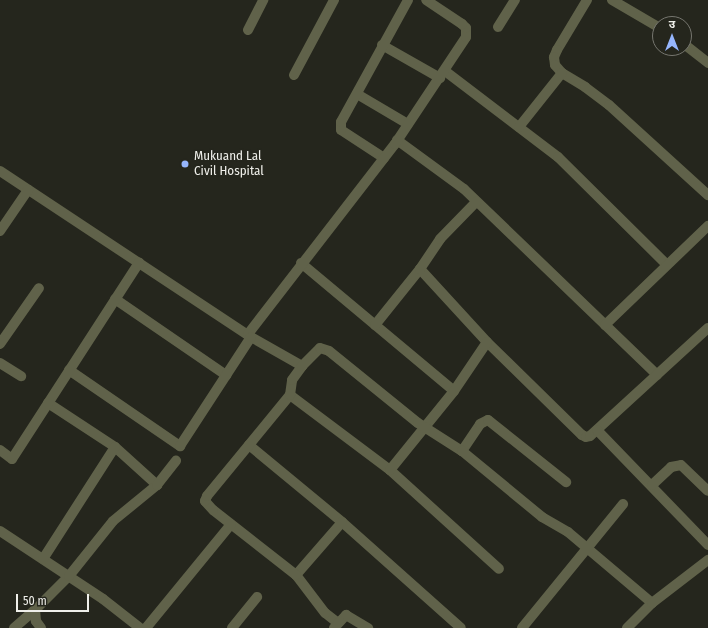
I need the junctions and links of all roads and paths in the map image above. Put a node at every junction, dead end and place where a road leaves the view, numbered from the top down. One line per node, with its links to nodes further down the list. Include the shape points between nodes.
1 (263, 0): 10 (street)
2 (334, 0): 15 (street)
3 (408, 0): 11 (street)
4 (426, 0): 16 (street, via 466,28 466,37)
5 (515, 0): 9 (street)
6 (587, 0): 14 (street, via 554,57 555,66)
7 (612, 0): 8 (street)
8 (652, 23)
9 (498, 27)
10 (248, 30)
11 (382, 45): 16 (street); 17 (street)
12 (692, 50): 13 (street)
13 (708, 63)
14 (562, 73): 19 (street); 24 (street, via 609,105)
15 (294, 75)
16 (442, 75): 18 (street); 19 (street)
17 (357, 94): 18 (street); 21 (street, via 341,122 341,130)
18 (408, 124): 20 (street)
19 (519, 127): 30 (street, via 558,157)
20 (397, 140): 21 (street); 25 (street, via 464,189)
21 (384, 158): 29 (street)
22 (0, 171): 23 (street)
23 (28, 190): 27 (street); 28 (street)
24 (708, 195)
25 (476, 202): 31 (street, via 440,239); 35 (street)
26 (708, 226): 30 (street)
27 (0, 231)
28 (139, 263): 33 (street); 37 (street)
29 (301, 263): 34 (street); 37 (street)
30 (667, 265): 35 (street)
31 (420, 269): 34 (street); 38 (street)
32 (39, 288): 39 (street)
33 (116, 299): 42 (street); 43 (street)
34 (375, 325): 46 (street)
35 (605, 325): 44 (street)
36 (708, 328): 44 (street)
37 (250, 336): 41 (street); 43 (street)
38 (487, 342): 46 (street); 50 (street, via 582,435 590,436)
39 (0, 344)
40 (0, 363): 45 (street)
41 (302, 366): 47 (street, via 292,380); 49 (street, via 317,350 324,349)
42 (69, 370): 43 (street, via 180,446); 48 (street)
43 (226, 375)
44 (657, 375): 50 (street)
45 (21, 376)
46 (454, 391): 49 (street)
47 (290, 395): 51 (street); 56 (street)
48 (48, 403): 52 (street); 53 (street, via 12,458)
49 (425, 426): 54 (street); 56 (street)
50 (597, 430): 59 (street)
51 (249, 445): 62 (street); 63 (street, via 205,501)
52 (115, 447): 58 (street); 67 (street)
53 (0, 450)
54 (462, 451): 57 (street, via 480,424 488,420); 66 (street, via 542,517 568,532)
55 (176, 461): 58 (street)
56 (390, 470): 69 (street)
57 (566, 482)
58 (157, 484): 71 (street, via 113,521)
59 (652, 485): 60 (street, via 671,467 680,465); 65 (street)
60 (708, 491)
61 (624, 504): 66 (street)
62 (342, 522): 70 (street); 82 (street)
63 (231, 524): 70 (street); 79 (street)
64 (0, 531): 67 (street)
65 (708, 545)
66 (588, 549): 73 (street); 83 (street)
67 (43, 559): 71 (street)
68 (708, 560): 73 (street)
69 (499, 570)
70 (296, 575): 75 (street)
71 (69, 576): 74 (street); 78 (street)
72 (257, 597): 80 (street)
73 (652, 603): 84 (street)
74 (35, 610): 76 (street); 77 (street, via 36,622)
75 (336, 626): 81 (street, via 343,617 348,616)
76 (14, 628)
77 (41, 628)
78 (140, 628)
79 (146, 628)
80 (232, 628)
81 (368, 628)
82 (461, 628)
83 (522, 628)
84 (627, 628)

